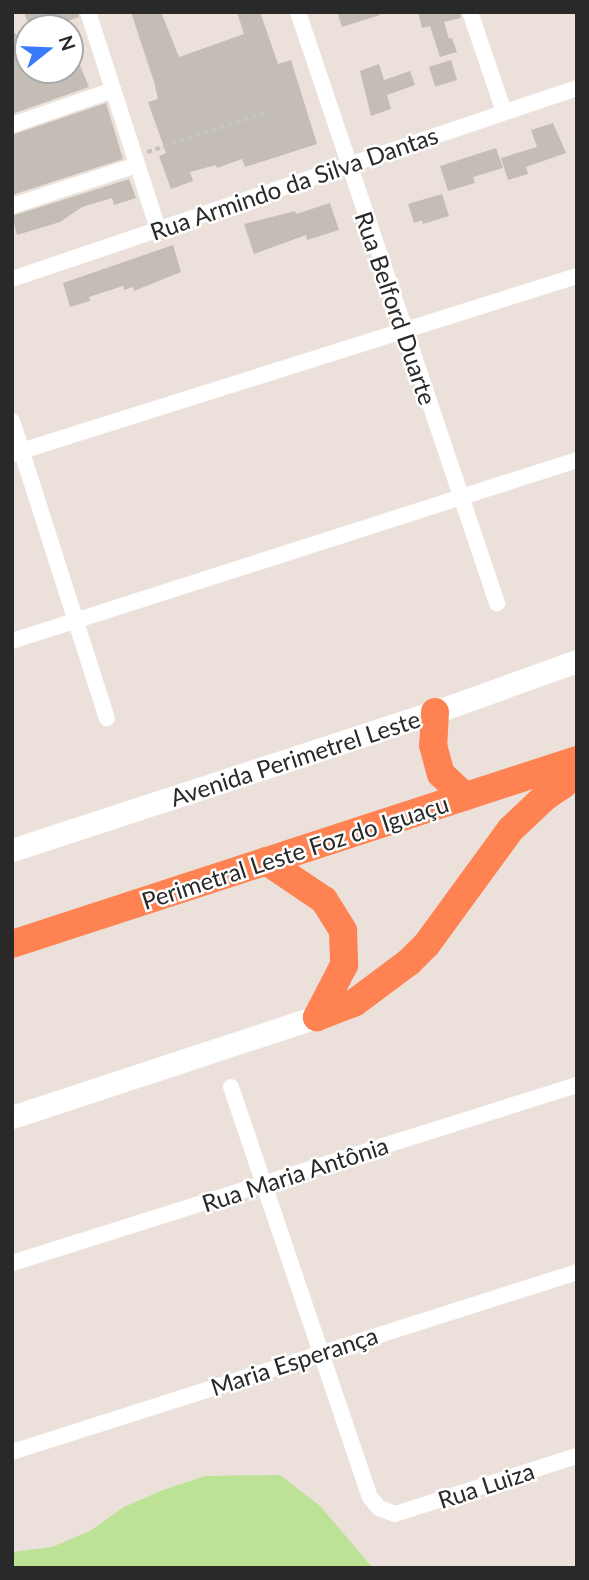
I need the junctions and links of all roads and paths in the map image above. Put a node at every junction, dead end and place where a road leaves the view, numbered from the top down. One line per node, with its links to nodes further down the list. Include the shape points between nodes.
1 (88, 12): 5 (street)
2 (298, 12): 10 (street, Rua Belford Duarte)
3 (470, 12): 7 (street)
4 (577, 88): 7 (street, Rua Armindo da Silva Dantas)
5 (113, 90): 8 (street); 9 (street)
6 (269, 112): 9 (path)
7 (504, 112): 10 (street, Rua Armindo da Silva Dantas)
8 (12, 125)
9 (136, 160): 11 (street); 12 (street)
10 (347, 165): 12 (street, Rua Armindo da Silva Dantas); 15 (street, Rua Belford Duarte)
11 (12, 206)
12 (158, 229): 14 (street, Rua Armindo da Silva Dantas)
13 (577, 276): 15 (street)
14 (12, 279)
15 (404, 331): 17 (street); 19 (street, Rua Belford Duarte)
16 (12, 421): 17 (street)
17 (17, 453): 21 (street)
18 (577, 460): 19 (street)
19 (461, 497): 20 (street, Rua Belford Duarte); 21 (street)
20 (497, 603)
21 (76, 620): 22 (street); 25 (street)
22 (12, 641)
23 (577, 661): 24 (street, Avenida Perimetrel Leste)
24 (435, 712): 28 (highway, via 433,745 441,774); 29 (street, Avenida Perimetrel Leste)
25 (107, 718)
26 (577, 760): 28 (highway, Perimetral Leste Foz do Iguaçu)
27 (577, 768): 32 (highway, via 511,829 409,962 355,1003)
28 (465, 796): 30 (highway, Perimetral Leste Foz do Iguaçu)
29 (12, 850)
30 (266, 861): 31 (highway, Perimetral Leste Foz do Iguaçu); 32 (highway, via 324,900 343,931 344,965)
31 (12, 944)
32 (317, 1017): 35 (street)
33 (577, 1085): 36 (street, Rua Maria Antônia)
34 (231, 1087): 36 (street)
35 (12, 1117)
36 (262, 1184): 37 (street, Rua Maria Antônia); 39 (street)
37 (12, 1263)
38 (577, 1272): 39 (street, Maria Esperança)
39 (320, 1353): 40 (street, Maria Esperança); 41 (street, Rua Luiza, via 370,1497 379,1508 395,1514)
40 (12, 1452)
41 (577, 1456)

